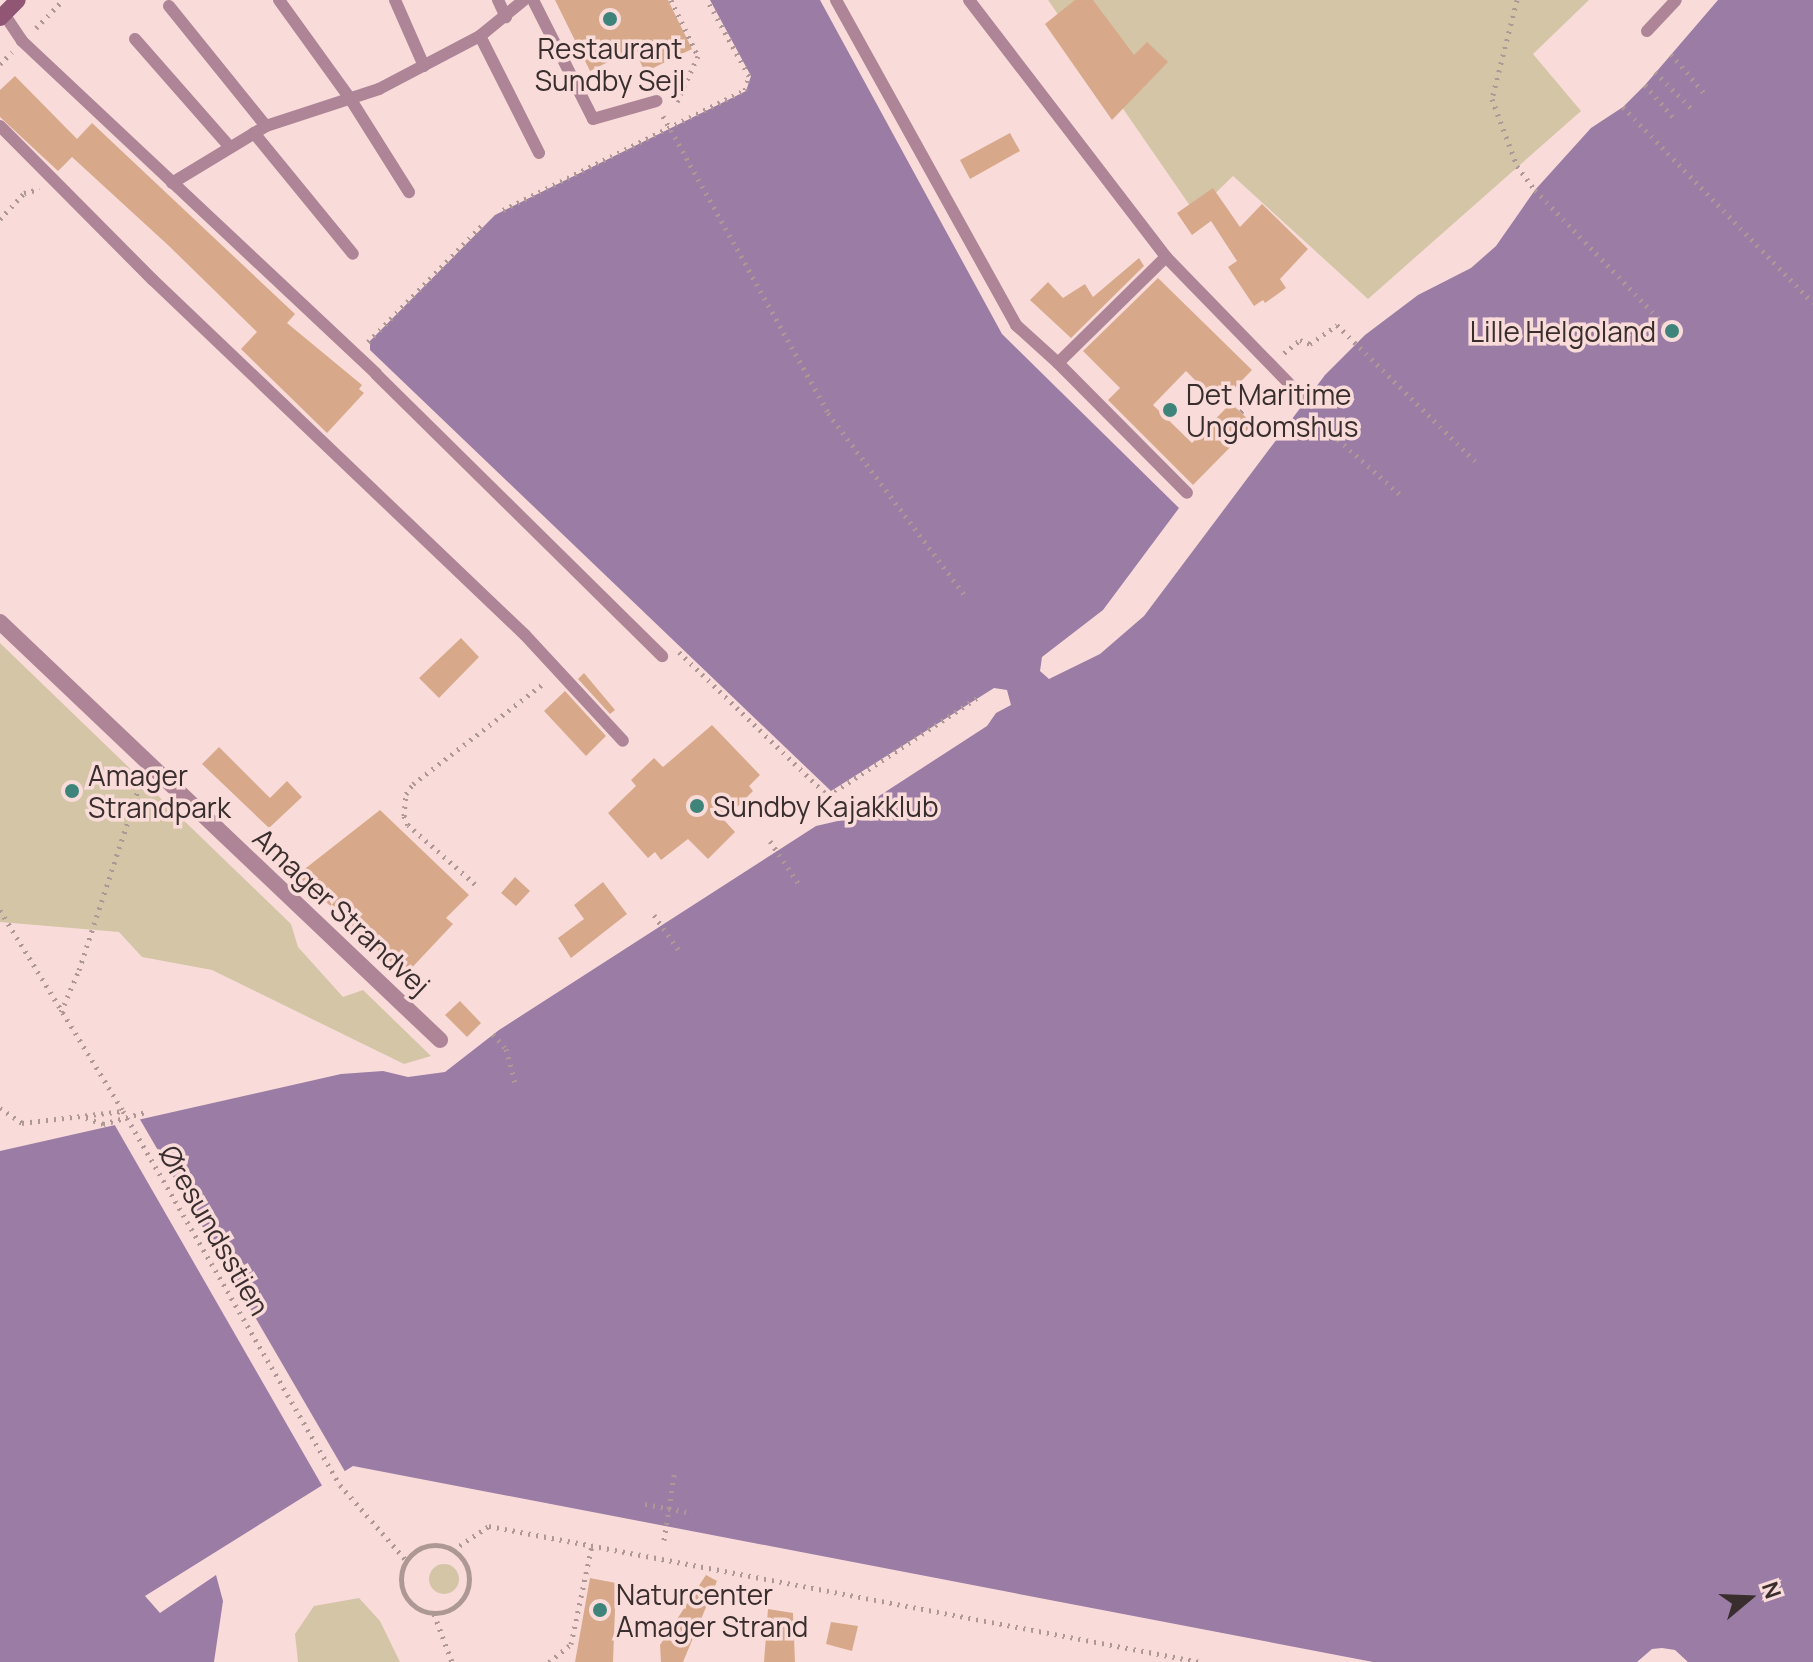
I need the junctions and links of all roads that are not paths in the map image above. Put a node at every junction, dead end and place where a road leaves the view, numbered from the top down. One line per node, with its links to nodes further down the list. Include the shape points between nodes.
1 (18, 0): 11 (street)
2 (279, 0): 17 (lane)
3 (395, 0): 16 (lane)
4 (498, 0): 12 (lane)
5 (524, 0): 12 (lane)
6 (533, 0): 18 (lane, via 593,119)
7 (836, 0): 28 (lane, via 1016,325)
8 (969, 0): 27 (lane)
9 (1676, 0): 13 (lane)
10 (169, 6): 20 (lane)
11 (2, 16): 24 (lane)
12 (506, 17): 14 (lane)
13 (1647, 31)
14 (480, 36): 16 (lane); 23 (lane)
15 (135, 39): 22 (lane)
16 (424, 66): 17 (lane)
17 (351, 100): 20 (lane); 25 (lane)
18 (656, 101)
19 (0, 126): 33 (lane, via 153,280 525,635)
20 (266, 126): 21 (lane)
21 (254, 133): 22 (lane); 26 (lane)
22 (230, 147): 24 (lane)
23 (539, 153)
24 (172, 183): 32 (lane, via 376,374)
25 (409, 192)
26 (353, 254)
27 (1166, 257): 28 (lane); 29 (lane)
28 (1058, 363): 30 (lane)
29 (1305, 405)
30 (1187, 493)
31 (0, 622): 34 (street, Amager Strandvej)
32 (662, 656)
33 (623, 741)
34 (440, 1040)

